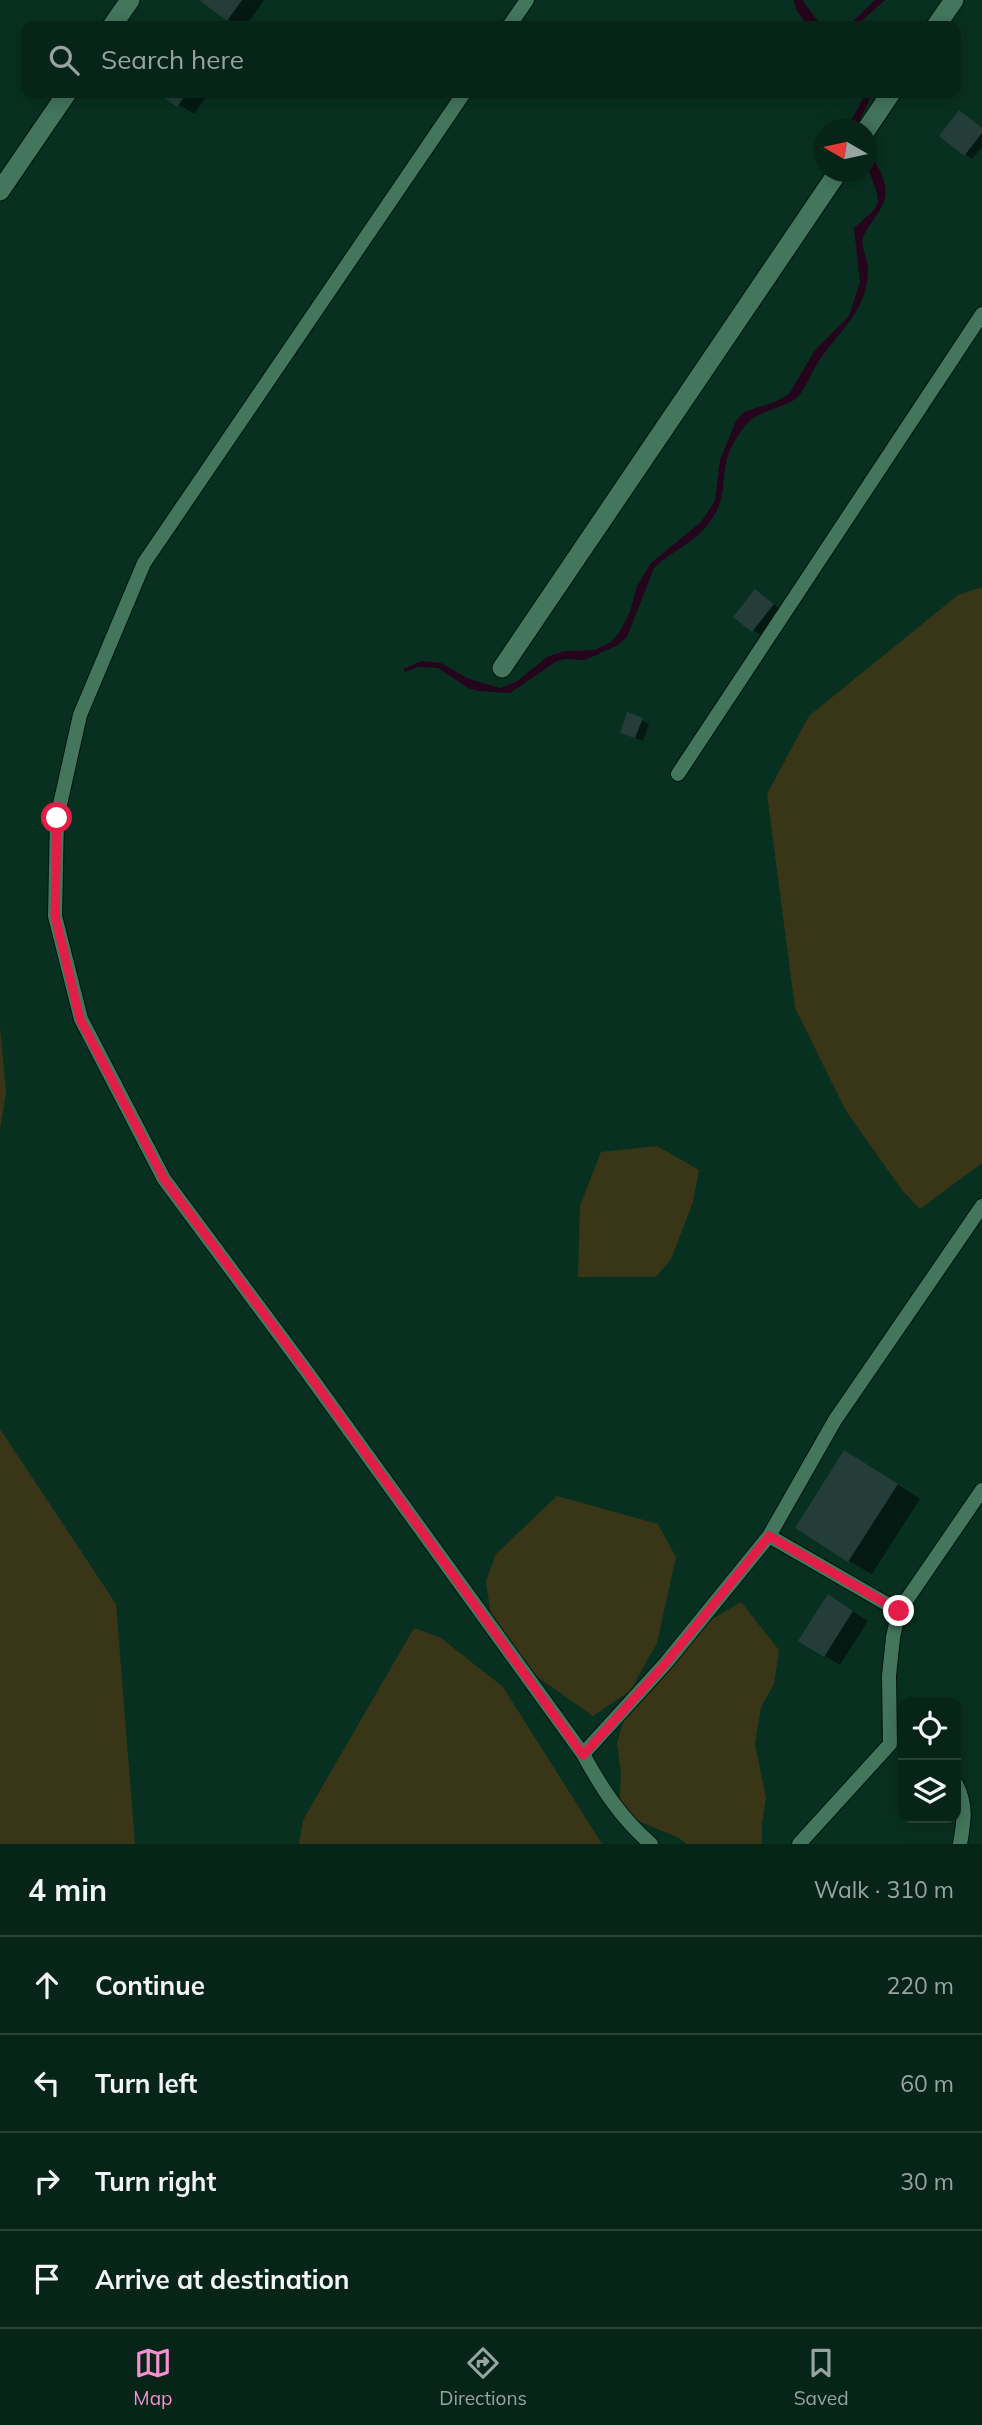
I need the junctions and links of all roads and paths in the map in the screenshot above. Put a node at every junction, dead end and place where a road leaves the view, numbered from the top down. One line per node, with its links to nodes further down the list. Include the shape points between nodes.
1 (130, 0): 4 (street)
2 (527, 0): 5 (lane)
3 (954, 0): 6 (street)
4 (115, 21)
5 (512, 21)
6 (939, 21)
7 (63, 98): 12 (street)
8 (461, 98): 21 (lane, via 144,563 80,715 57,818 55,916 80,1019 164,1179)
9 (888, 98): 10 (street)
10 (873, 119)
11 (831, 182): 14 (street)
12 (2, 185)
13 (982, 314): 15 (lane)
14 (502, 668)
15 (678, 774)
16 (982, 1206): 18 (lane, via 835,1420)
17 (982, 1490): 19 (lane)
18 (769, 1536): 19 (lane); 21 (lane, via 665,1664)
19 (899, 1611): 20 (lane, via 889,1676)
20 (896, 1748): 24 (lane)
21 (583, 1755): 23 (lane, via 604,1792)
22 (961, 1794): 25 (lane, via 965,1817)
23 (651, 1844)
24 (799, 1844)
25 (960, 1844)

